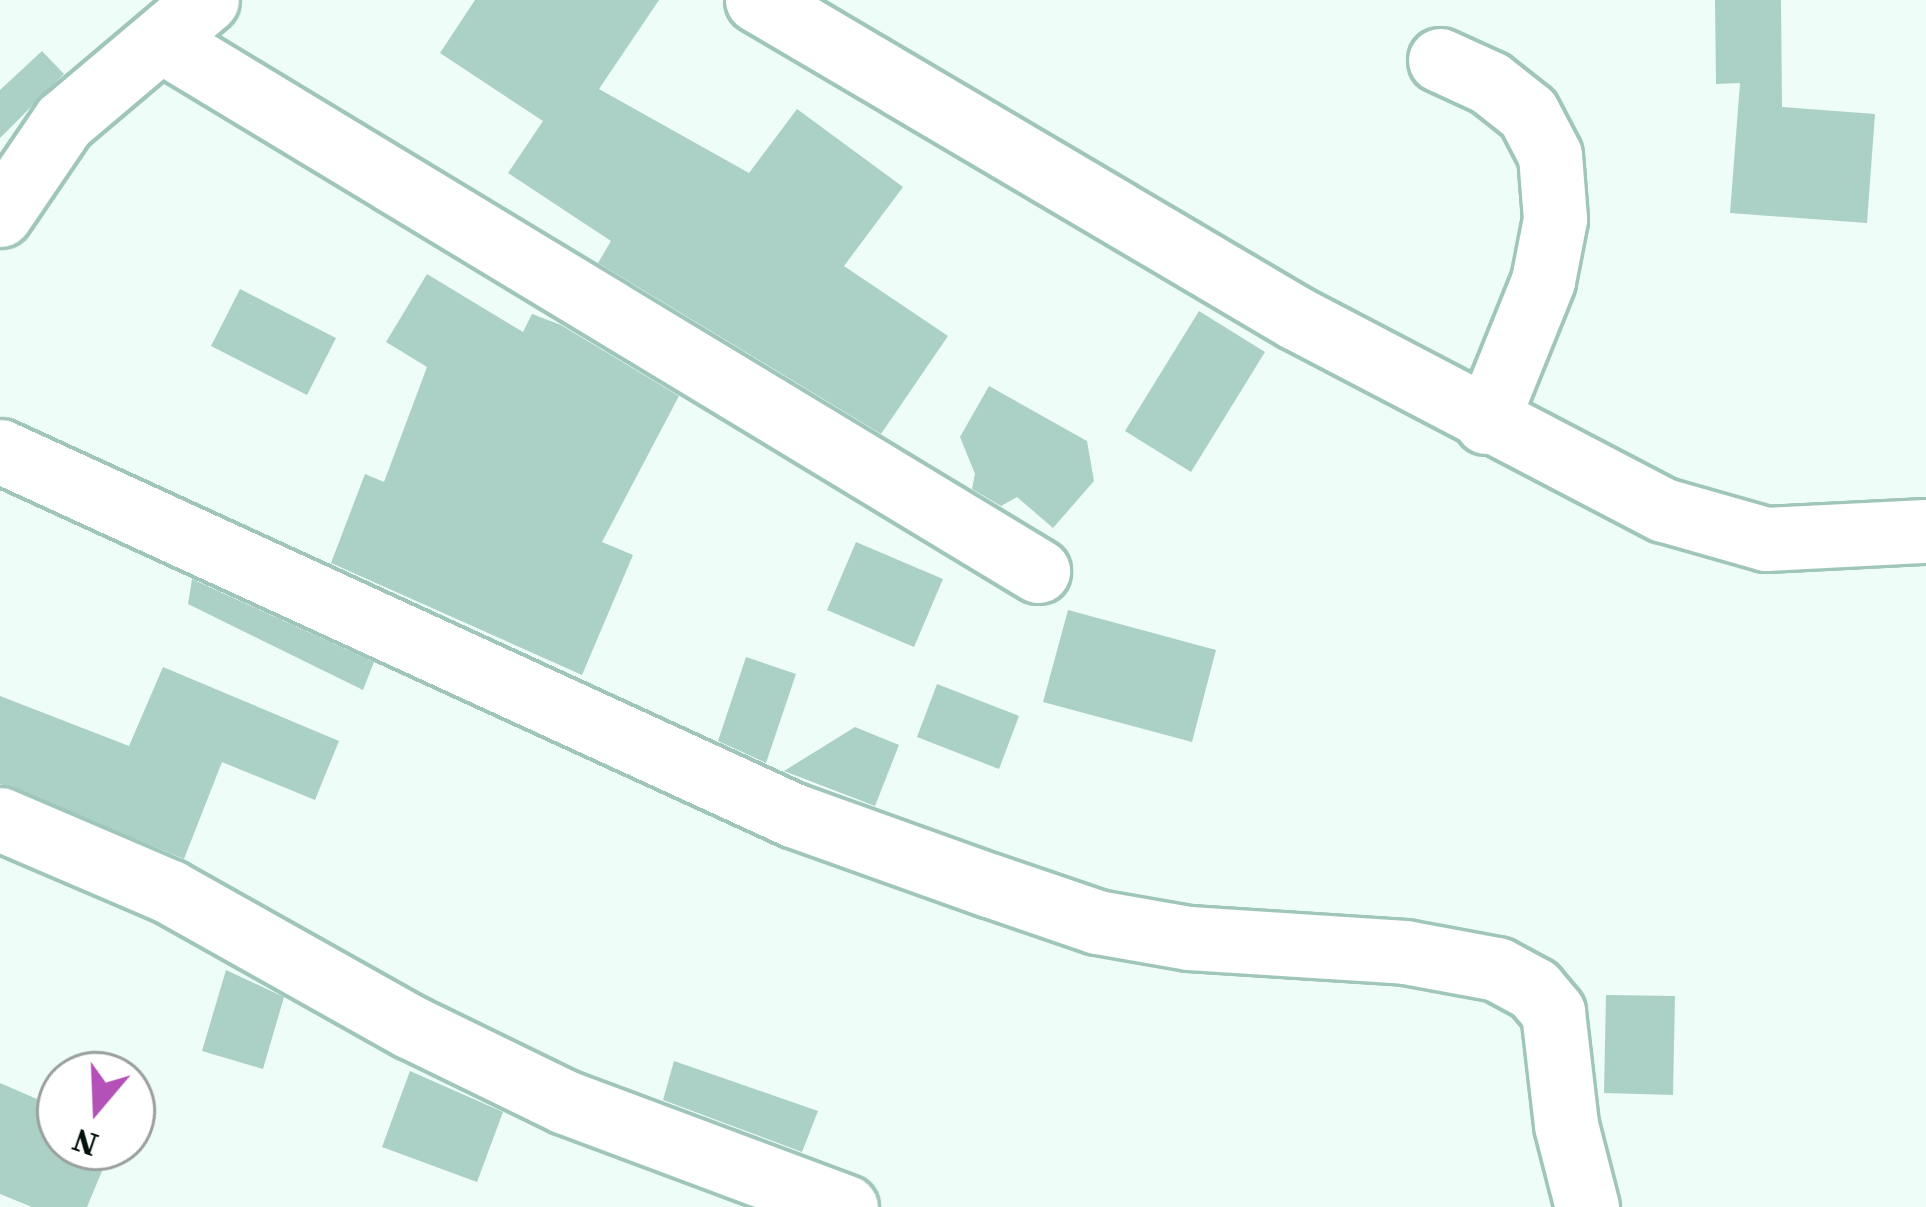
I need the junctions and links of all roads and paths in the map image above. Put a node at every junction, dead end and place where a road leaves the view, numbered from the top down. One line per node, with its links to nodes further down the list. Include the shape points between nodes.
1 (758, 0): 5 (street, via 1235,284)
2 (184, 21): 4 (street, via 64,121); 8 (street)
3 (1440, 60): 5 (street, via 1490,83 1528,113 1550,155 1555,219 1543,281)
4 (0, 215)
5 (1486, 422): 7 (street, via 1728,532 1766,539)
6 (0, 451): 12 (street, via 793,815 988,886 1097,922 1189,938 1405,952 1497,969 1534,989 1553,1012)
7 (1926, 531)
8 (1038, 571)
9 (0, 819): 10 (street, via 170,892 411,1027)
10 (764, 1195): 11 (street)
11 (846, 1207)
12 (1586, 1207)

